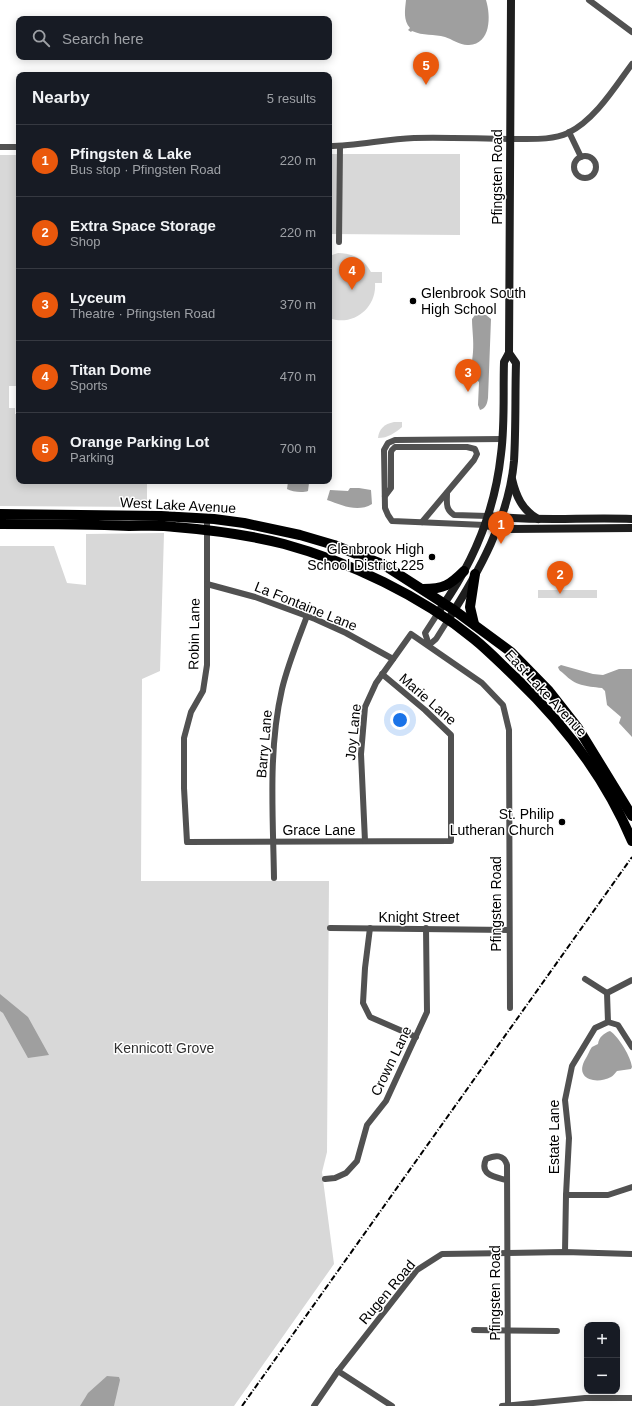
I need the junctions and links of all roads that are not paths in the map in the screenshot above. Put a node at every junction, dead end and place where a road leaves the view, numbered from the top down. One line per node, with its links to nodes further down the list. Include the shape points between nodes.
1 (511, 0): 6 (main road, Pfingsten Road)
2 (590, 0): 3 (street)
3 (632, 32)
4 (632, 64): 5 (street, via 600,108)
5 (569, 132): 6 (street, via 543,138); 11 (street)
6 (510, 139): 8 (street, via 413,138); 13 (main road, Pfingsten Road)
7 (332, 146): 8 (street)
8 (340, 146): 12 (street)
9 (0, 147): 10 (street)
10 (16, 147)
11 (581, 157)
12 (339, 242)
13 (509, 353): 14 (main road, Pfingsten Road, via 504,362); 15 (main road, Pfingsten Road, via 516,363 515,442)
14 (502, 439): 17 (street, via 391,441 384,450); 19 (main road, Pfingsten Road, via 497,483)
15 (511, 477): 21 (main road, Pfingsten Road); 23 (main road, via 515,494 521,504)
16 (448, 493): 17 (street, via 476,457 475,448 395,447 391,452 391,488); 19 (street, via 447,506 449,512 454,515); 24 (street)
17 (385, 496): 24 (street, via 386,512 392,521)
18 (0, 514): 20 (main road, West Lake Avenue)
19 (488, 516): 21 (main road); 26 (main road, Pfingsten Road)
20 (206, 518): 29 (street, Robin Lane); 33 (main road, West Lake Avenue, via 280,530 334,545 384,565)
21 (501, 518): 23 (main road); 27 (main road, Pfingsten Road)
22 (632, 519): 23 (main road)
23 (539, 520)
24 (422, 522): 26 (street)
25 (0, 524): 29 (main road, West Lake Avenue, via 173,526)
26 (485, 525): 27 (main road); 30 (main road, Pfingsten Road, via 476,550)
27 (498, 527): 28 (main road, via 531,530); 31 (main road, Pfingsten Road)
28 (632, 528)
29 (207, 530): 32 (street, Robin Lane); 36 (main road, West Lake Avenue, via 283,544 313,553 396,589)
30 (464, 571): 33 (main road, via 451,584); 34 (main road, Pfingsten Road)
31 (475, 574): 35 (main road, Pfingsten Road); 39 (main road, via 470,607)
32 (207, 584): 37 (street, La Fontaine Lane, via 255,597); 47 (street, Robin Lane, via 207,665 203,691 191,712 184,738)
33 (423, 590): 34 (main road, West Lake Avenue)
34 (445, 603): 35 (main road, West Lake Avenue); 36 (main road, Pfingsten Road)
35 (454, 610): 38 (main road, Pfingsten Road); 39 (main road, East Lake Avenue)
36 (438, 613): 38 (main road, West Lake Avenue); 40 (street, Pfingsten Road, via 425,633)
37 (307, 616): 41 (street, La Fontaine Lane, via 346,633); 48 (street, Barry Lane, via 282,689 276,723 272,781)
38 (448, 620): 40 (street, Pfingsten Road); 46 (main road, East Lake Avenue, via 497,660 552,715 594,771)
39 (474, 624): 43 (main road, East Lake Avenue, via 511,652 549,691 578,728)
40 (429, 645): 41 (street, Joy Lane, via 411,634); 53 (street, Pfingsten Road, via 482,683 503,705 509,730)
41 (393, 659): 42 (street, Joy Lane)
42 (382, 674): 44 (street, Joy Lane, via 365,707 361,754); 45 (street, Marie Lane, via 451,735)
43 (632, 816)
44 (365, 841): 45 (street, Grace Lane); 48 (street, Grace Lane)
45 (451, 841)
46 (632, 841)
47 (187, 842): 48 (street, Grace Lane)
48 (273, 842): 49 (street, Barry Lane)
49 (274, 878)
50 (330, 928): 51 (street, Knight Street)
51 (370, 928): 52 (street, Knight Street); 59 (street, via 363,1003 370,1017)
52 (426, 928): 53 (street, Knight Street); 59 (street, Crown Lane, via 428,1012)
53 (509, 930): 57 (street, Pfingsten Road)
54 (585, 979): 56 (street)
55 (632, 980): 56 (street)
56 (607, 993): 58 (street)
57 (510, 1008)
58 (608, 1022): 60 (street, via 618,1025); 64 (street, Estate Lane, via 595,1028 572,1066 565,1100 569,1138)
59 (416, 1037): 61 (street, Crown Lane, via 386,1101 367,1125 356,1161 346,1173)
60 (632, 1047)
61 (325, 1179)
62 (506, 1180): 62 (street, Pfingsten Road, via 506,1161 500,1156 486,1159 485,1171 491,1176); 66 (street, Pfingsten Road)
63 (632, 1187): 64 (street, Estate Lane, via 608,1195)
64 (566, 1195): 65 (street, Estate Lane)
65 (565, 1252): 66 (street, Rugen Road); 67 (street, Rugen Road)
66 (508, 1254): 69 (street, Pfingsten Road); 71 (street, Rugen Road, via 442,1254 417,1270)
67 (632, 1254)
68 (474, 1330): 69 (street)
69 (509, 1330): 70 (street); 75 (street, Pfingsten Road)
70 (557, 1330)
71 (338, 1371): 73 (street, Rugen Road); 74 (street)
72 (632, 1398): 75 (street, via 585,1398)
73 (314, 1406)
74 (392, 1406)
75 (506, 1406)

